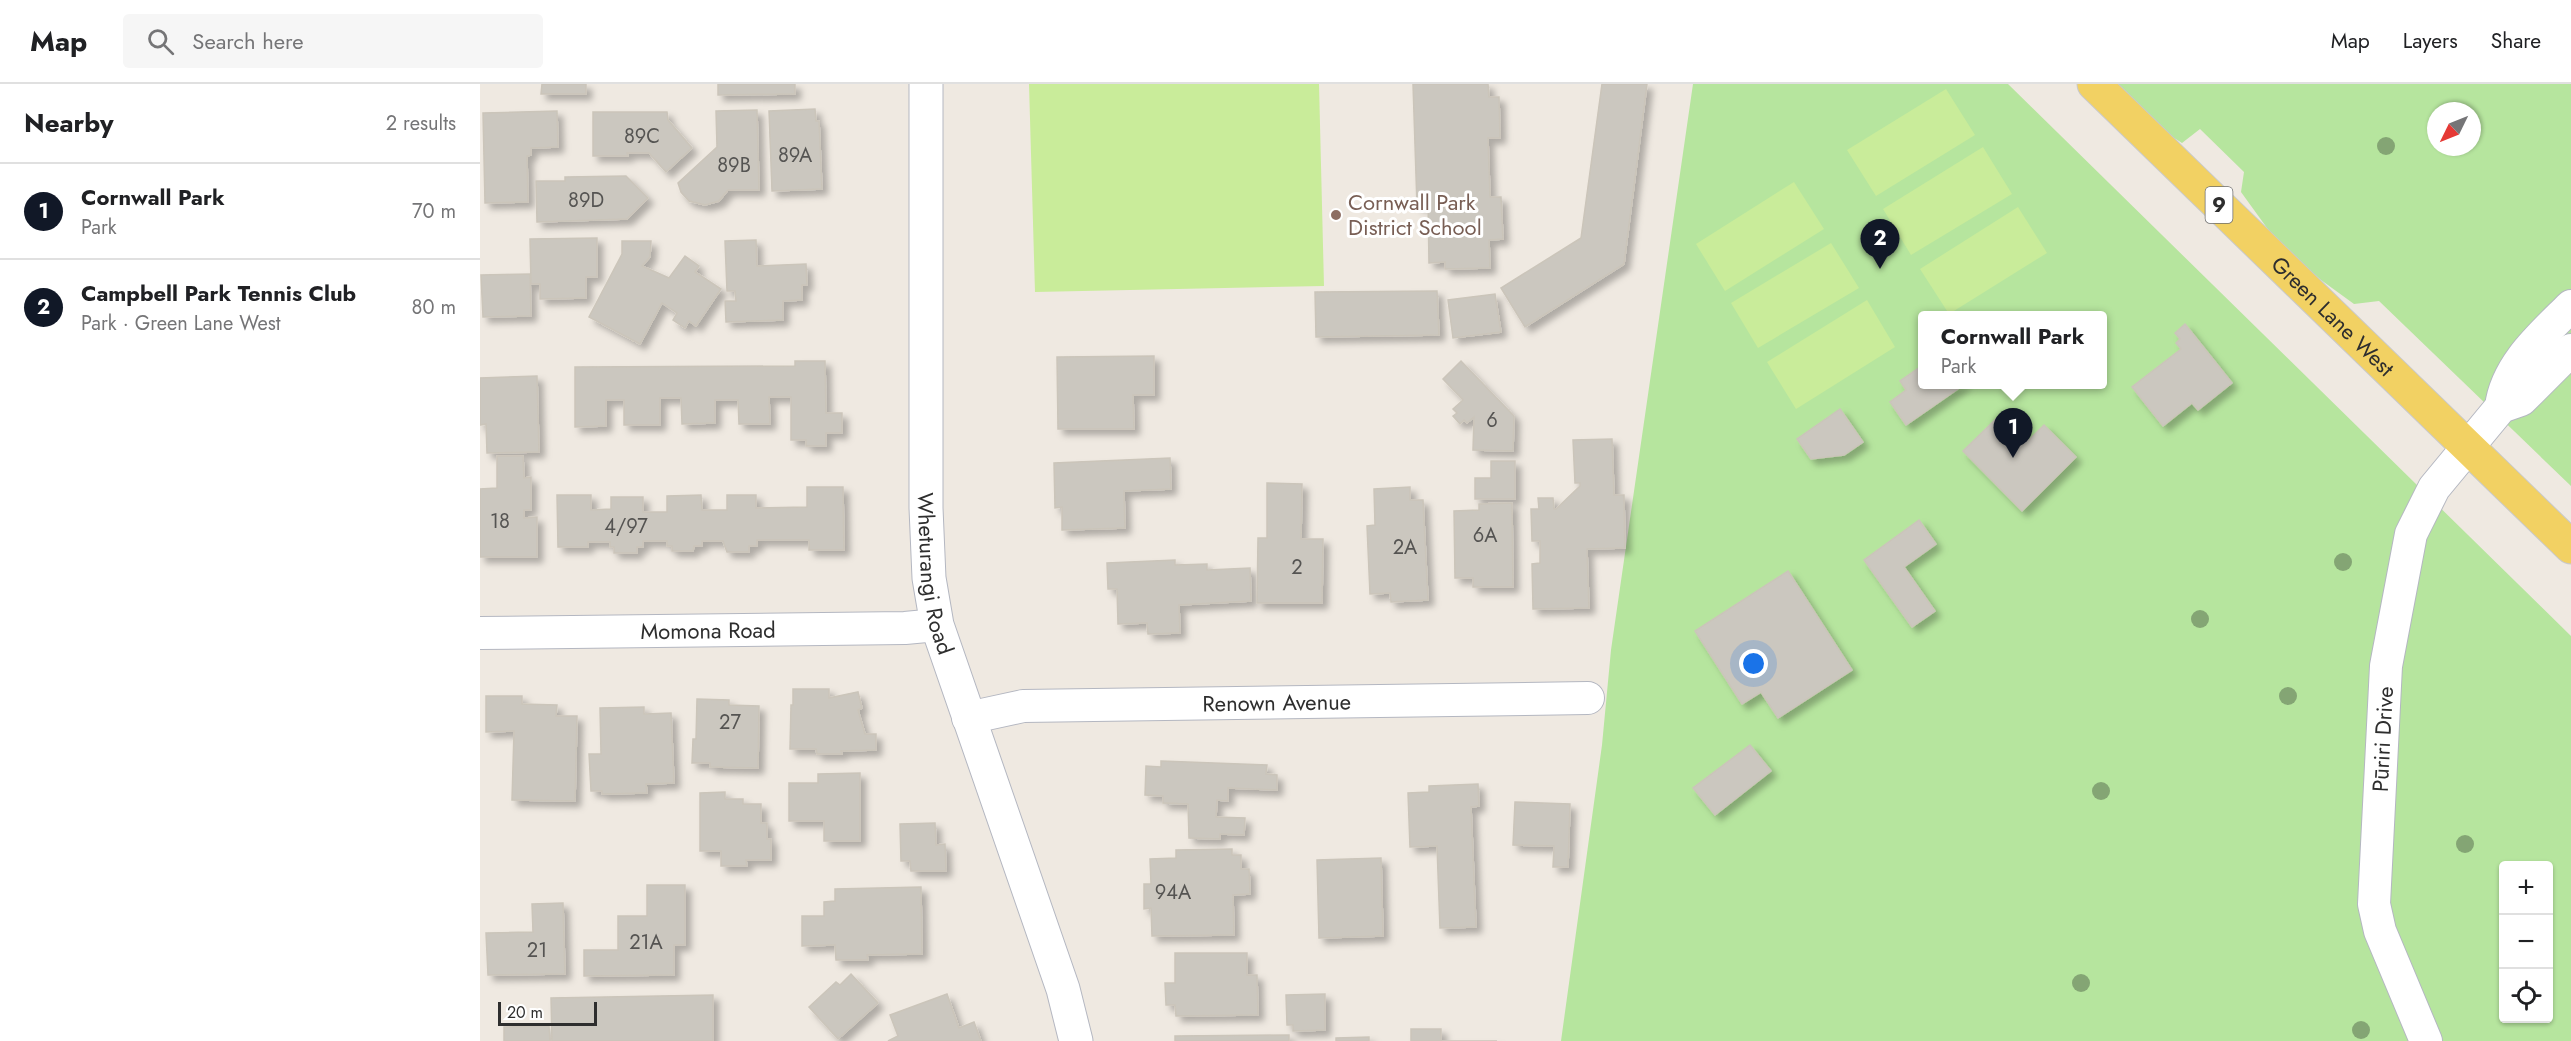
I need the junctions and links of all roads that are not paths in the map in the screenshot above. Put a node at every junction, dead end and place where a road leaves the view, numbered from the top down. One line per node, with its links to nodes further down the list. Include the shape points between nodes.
1 (926, 84): 8 (street, Wheturangi Road, via 926,508 929,578)
2 (2094, 84): 6 (main road, Green Lane West / 9)
3 (2571, 306): 5 (street, via 2513,371 2503,391)
4 (2571, 350): 5 (street, via 2521,400)
5 (2501, 407): 6 (street, Pūriri Drive)
6 (2468, 447): 7 (main road, Green Lane West / 9); 13 (street, Pūriri Drive, via 2434,488 2411,534 2386,666 2374,904 2380,931)
7 (2571, 547)
8 (937, 625): 9 (street, Momona Road); 11 (street, Wheturangi Road)
9 (480, 633)
10 (1588, 698): 11 (street, Renown Avenue, via 1023,706)
11 (968, 717): 12 (street, Wheturangi Road, via 1063,989)
12 (1076, 1041)
13 (2426, 1041)

